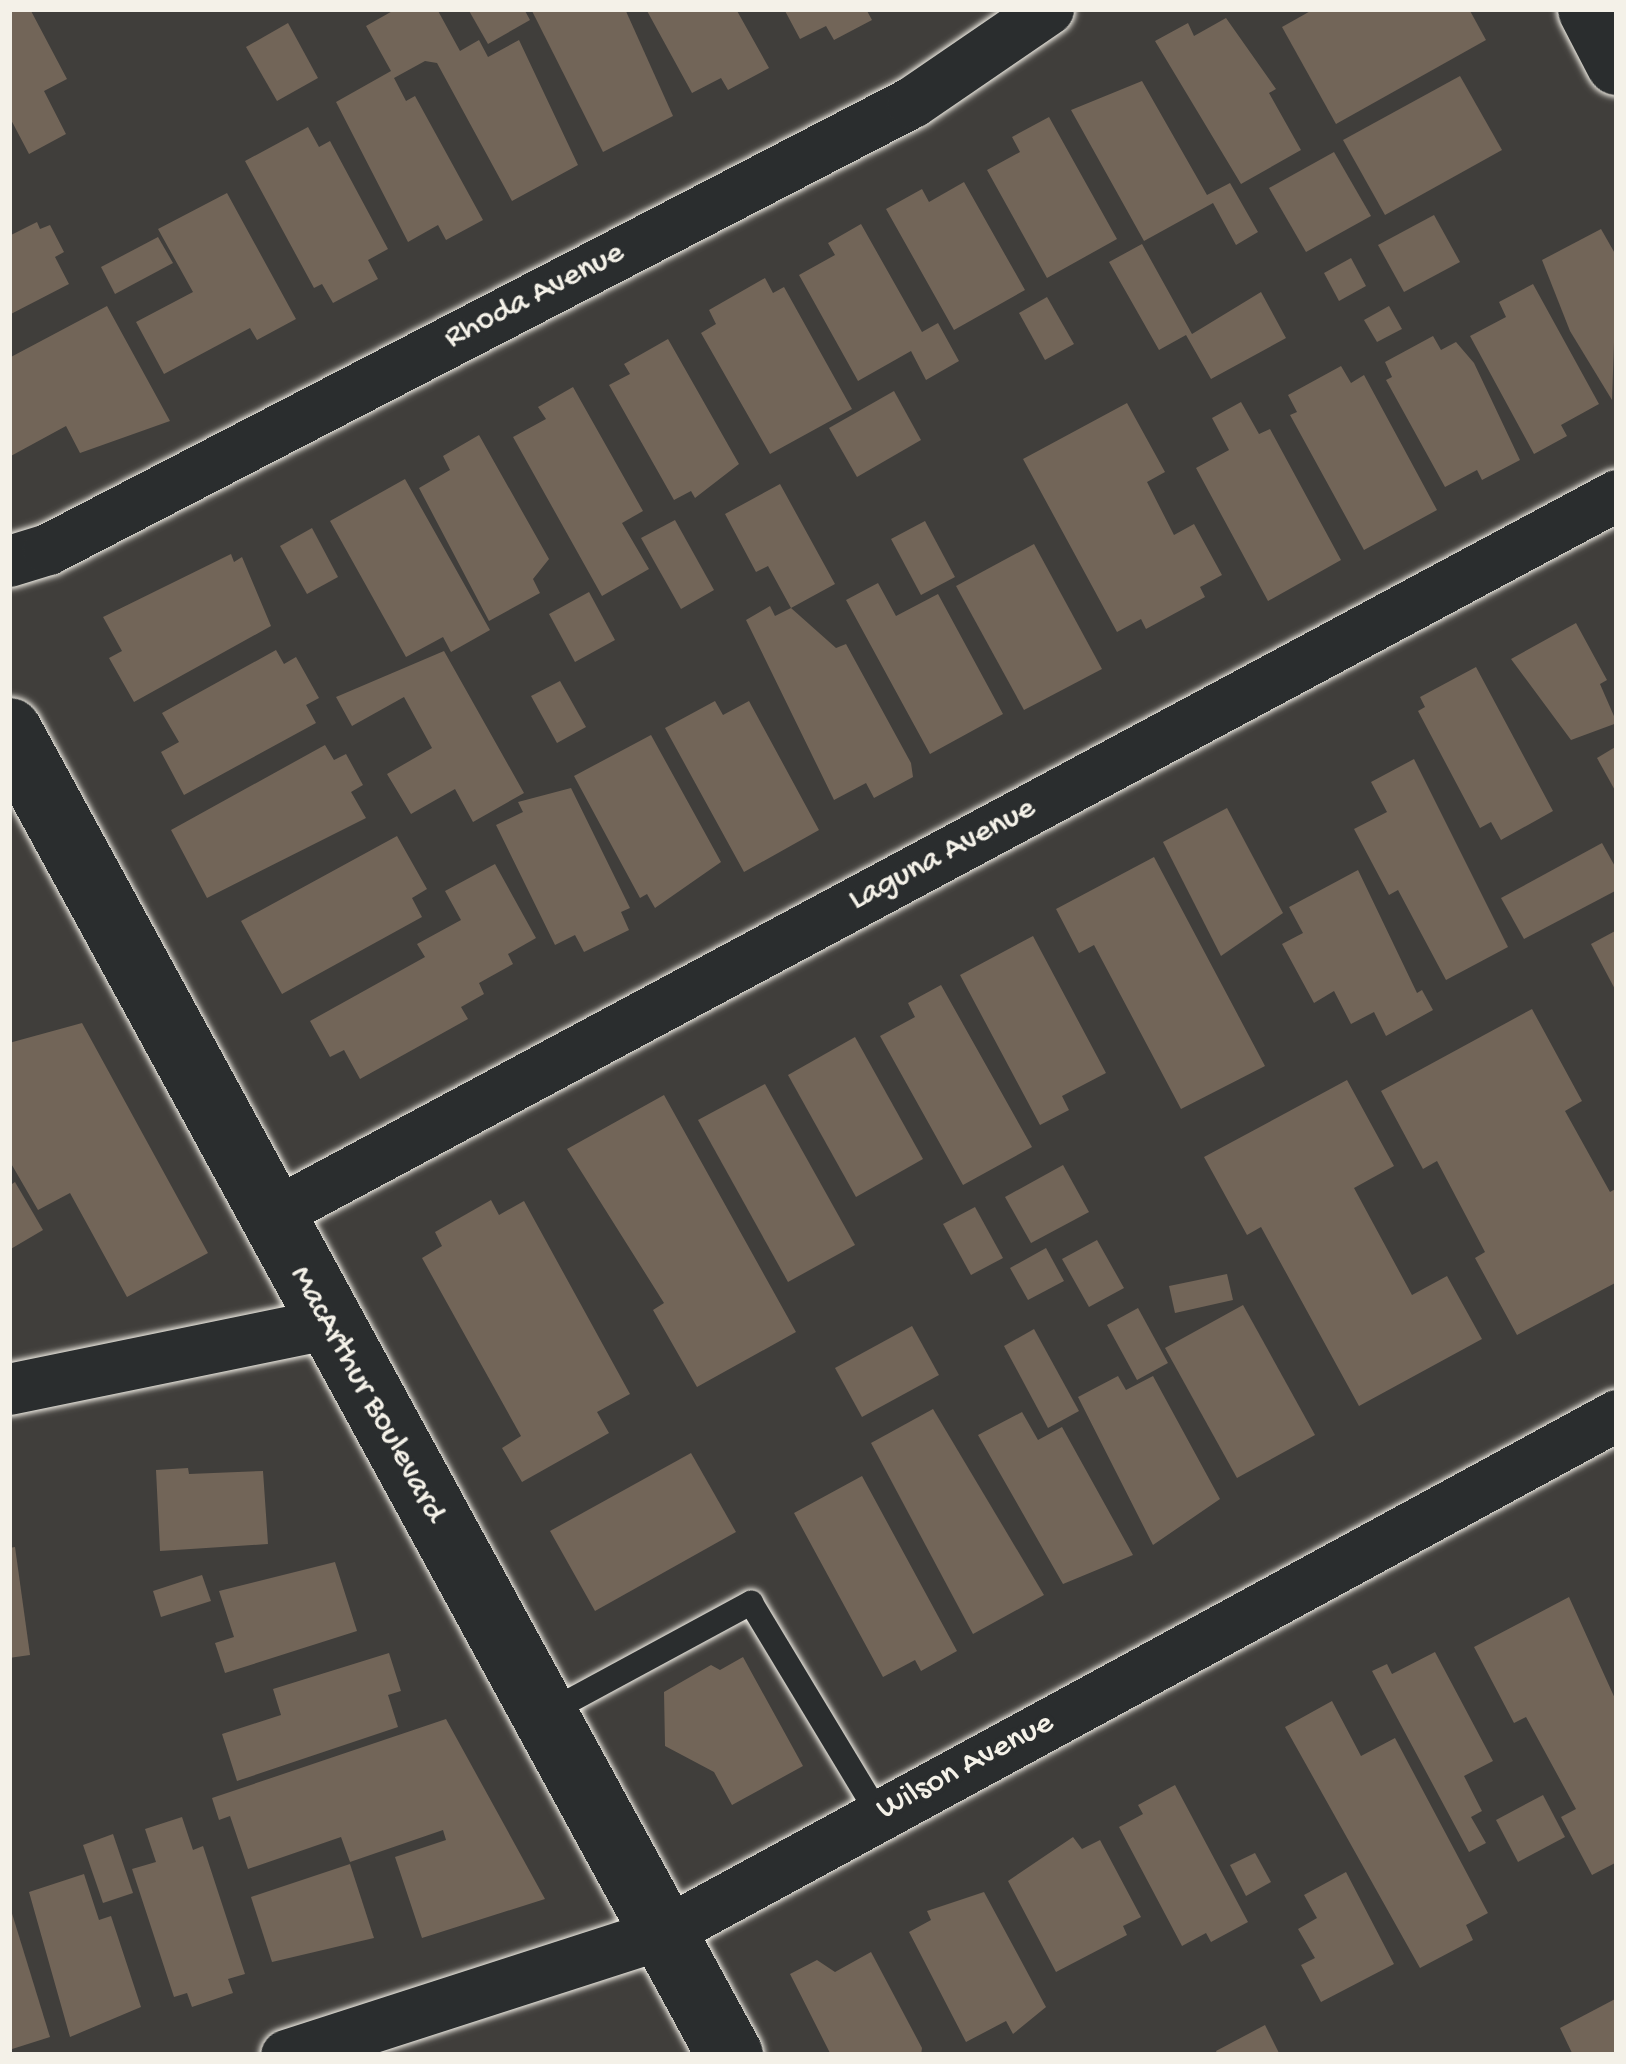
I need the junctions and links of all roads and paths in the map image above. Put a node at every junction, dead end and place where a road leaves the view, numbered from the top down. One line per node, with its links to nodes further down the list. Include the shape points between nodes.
1 (1048, 9): 5 (street, Rhoda Avenue, via 912,102 48,549)
2 (1589, 9): 3 (street)
3 (1617, 63)
4 (1617, 495): 7 (street, Laguna Avenue)
5 (9, 560)
6 (9, 731): 7 (main road, MacArthur Boulevard)
7 (269, 1216): 8 (main road, MacArthur Boulevard)
8 (327, 1324): 9 (street); 11 (main road, MacArthur Boulevard)
9 (9, 1389)
10 (1617, 1414): 12 (street, Wilson Avenue)
11 (543, 1715): 12 (lane, via 751,1603); 13 (main road, MacArthur Boulevard)
12 (879, 1815): 13 (street, Wilson Avenue)
13 (663, 1933): 14 (street, Wilson Avenue); 15 (main road, MacArthur Boulevard)
14 (286, 2055)
15 (730, 2055)

